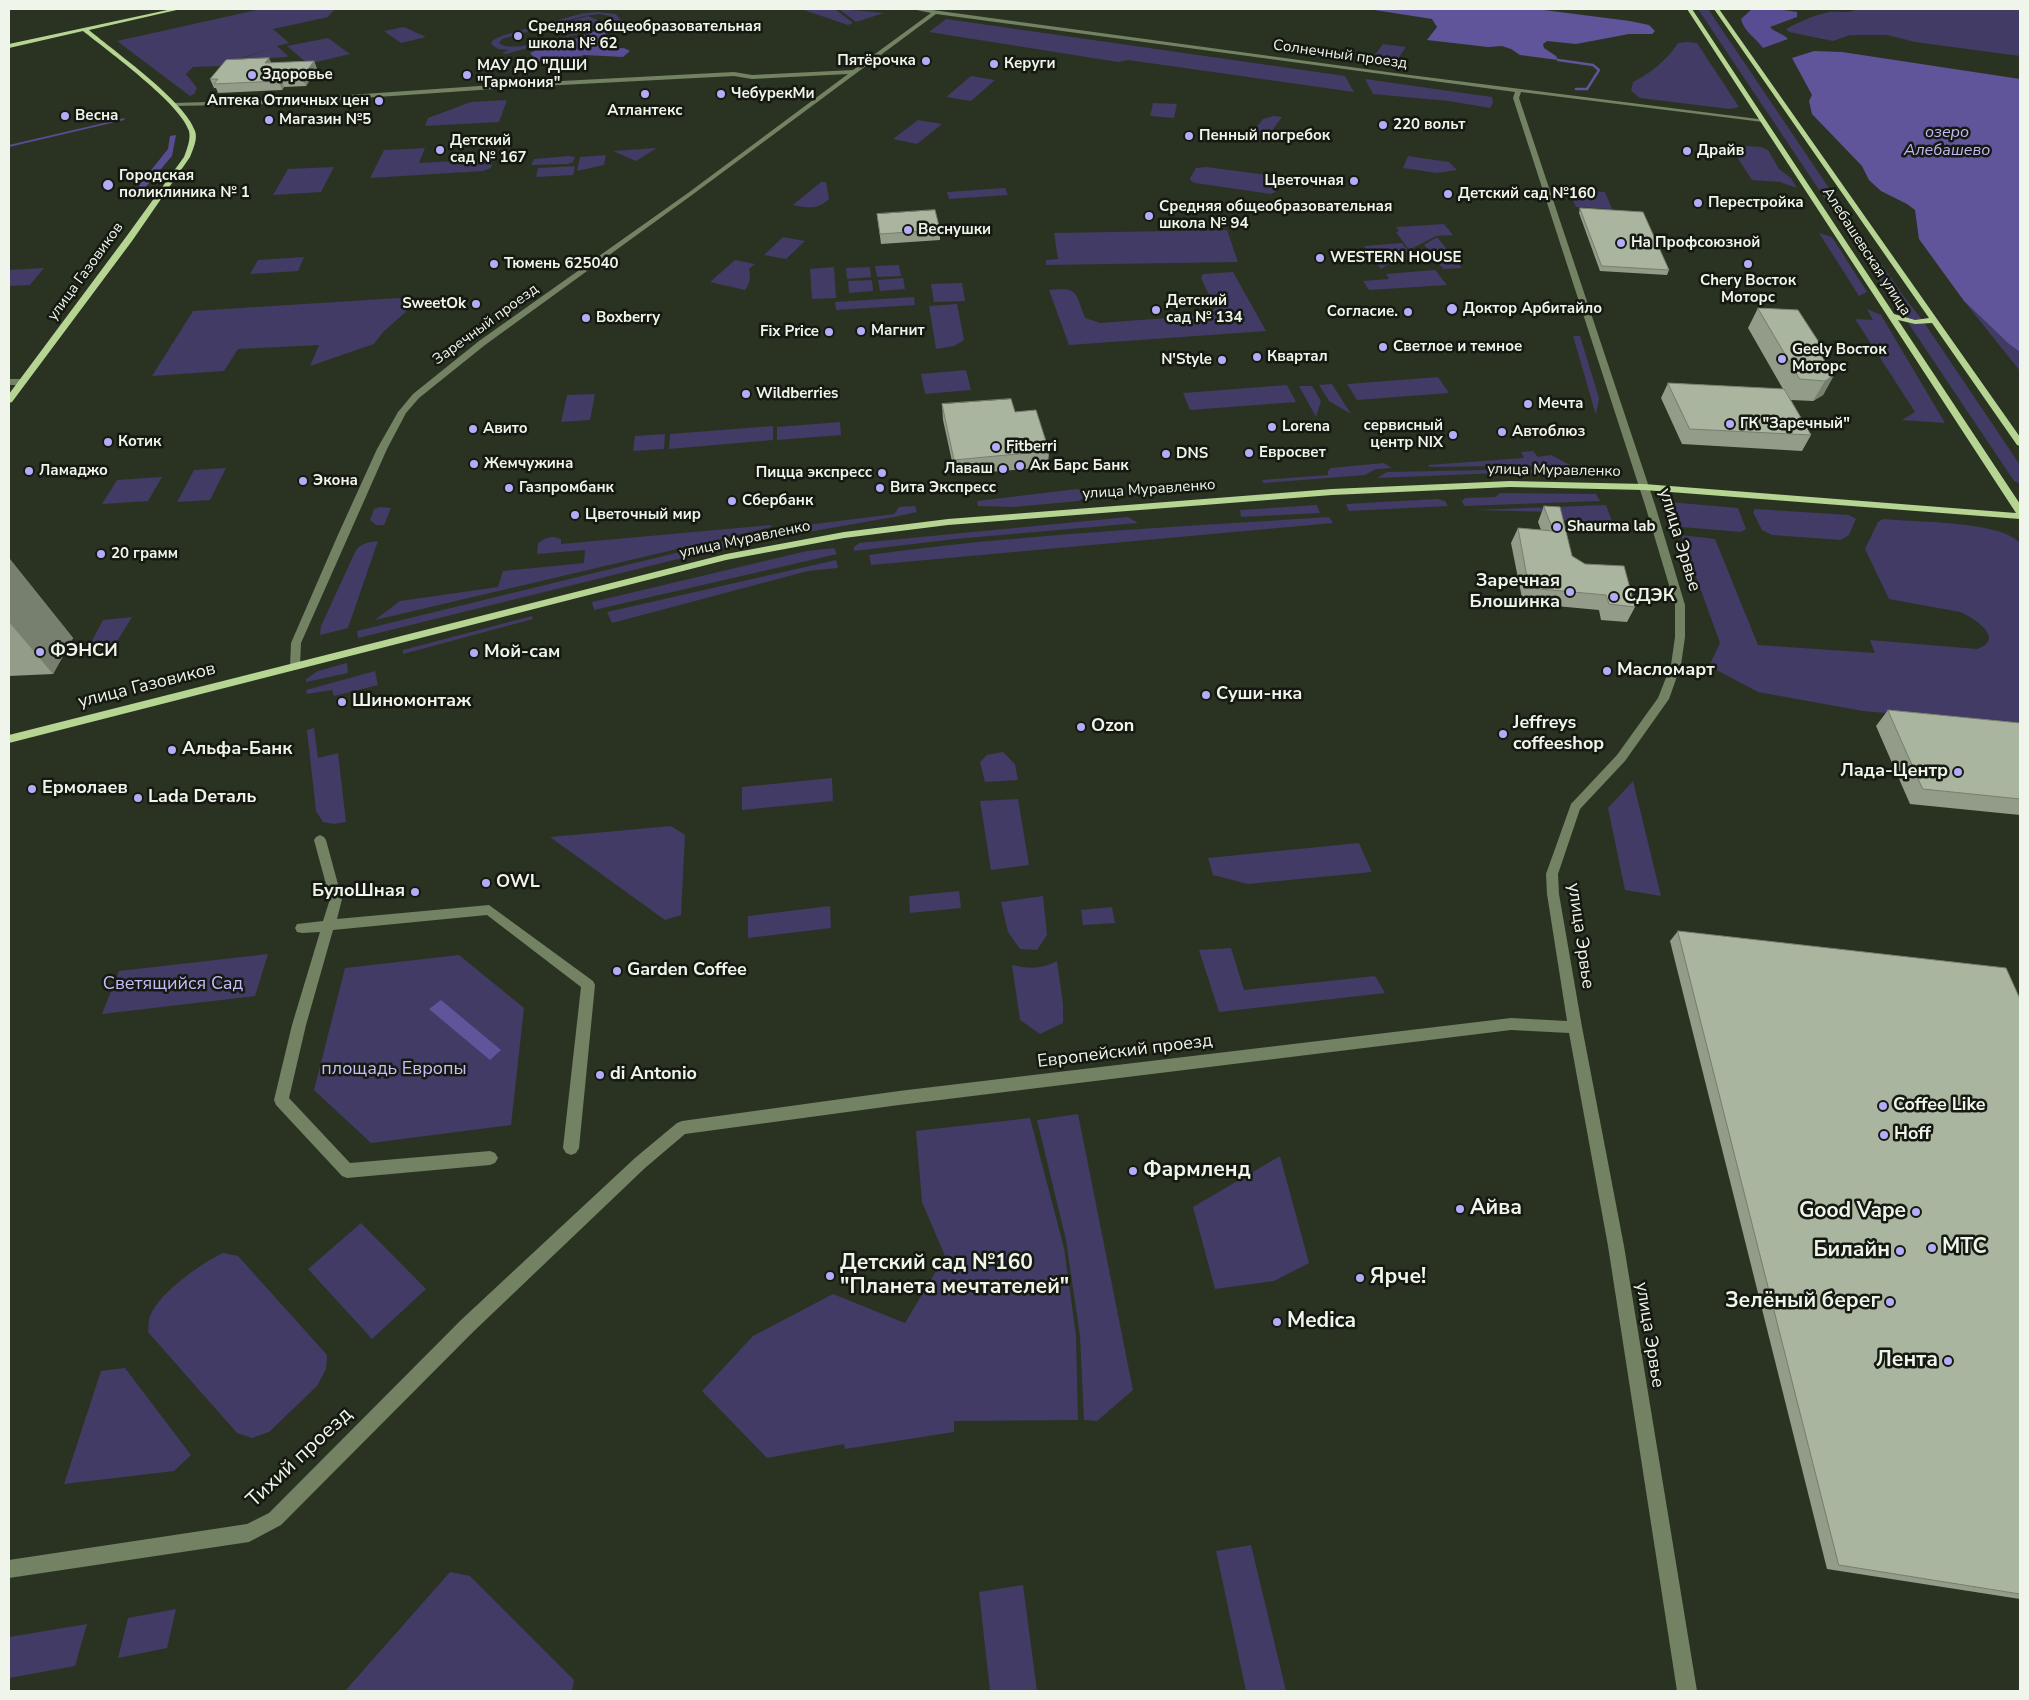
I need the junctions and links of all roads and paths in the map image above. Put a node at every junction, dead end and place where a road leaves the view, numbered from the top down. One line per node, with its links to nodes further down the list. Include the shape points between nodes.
1 (178, 9): 6 (main road)
2 (915, 9): 5 (street, Солнечный проезд)
3 (1689, 9): 11 (main road, Алебашевская улица)
4 (1717, 9): 13 (main road, Алебашевская улица)
5 (935, 12): 8 (street, Заречный проезд); 9 (street, Солнечный проезд)
6 (85, 30): 7 (main road); 10 (main road, улица Газовиков)
7 (9, 46)
8 (855, 72): 10 (street, via 752,77 734,74 276,102); 21 (street, Заречный проезд, via 482,342 411,402 382,449 335,552 296,643)
9 (1518, 91): 11 (street, Солнечный проезд); 18 (street, улица Эрвье, via 1519,108)
10 (175, 104): 15 (main road, улица Газовиков, via 192,131 187,157)
11 (1763, 120): 12 (main road, Алебашевская улица)
12 (1892, 316): 13 (main road, via 1915,322); 19 (main road, Алебашевская улица)
13 (1934, 320): 17 (main road, Алебашевская улица)
14 (9, 382): 15 (street)
15 (22, 382): 16 (main road, улица Газовиков)
16 (9, 400)
17 (2020, 443)
18 (1644, 487): 20 (main road, улица Муравленко); 21 (main road, улица Муравленко, via 1510,484 1332,492 948,522 844,535 726,557); 26 (street, улица Эрвье, via 1680,605 1680,637 1676,665 1662,699 1621,758 1575,807 1552,874)
19 (2020, 511)
20 (2020, 516)
21 (295, 666): 22 (main road, улица Газовиков)
22 (9, 739)
23 (320, 840): 24 (street, via 336,899)
24 (329, 925): 25 (street); 28 (street, via 489,910 588,985); 29 (street, via 281,1100 347,1171)
25 (302, 928)
26 (1575, 1027): 27 (street, Европейский проезд, via 1511,1024 899,1098); 31 (street, улица Эрвье, via 1616,1246)
27 (682, 1128): 30 (street, Тихий проезд, via 640,1163 467,1326 275,1520 249,1534)
28 (571, 1148)
29 (490, 1158)
30 (9, 1569)
31 (1688, 1691)

